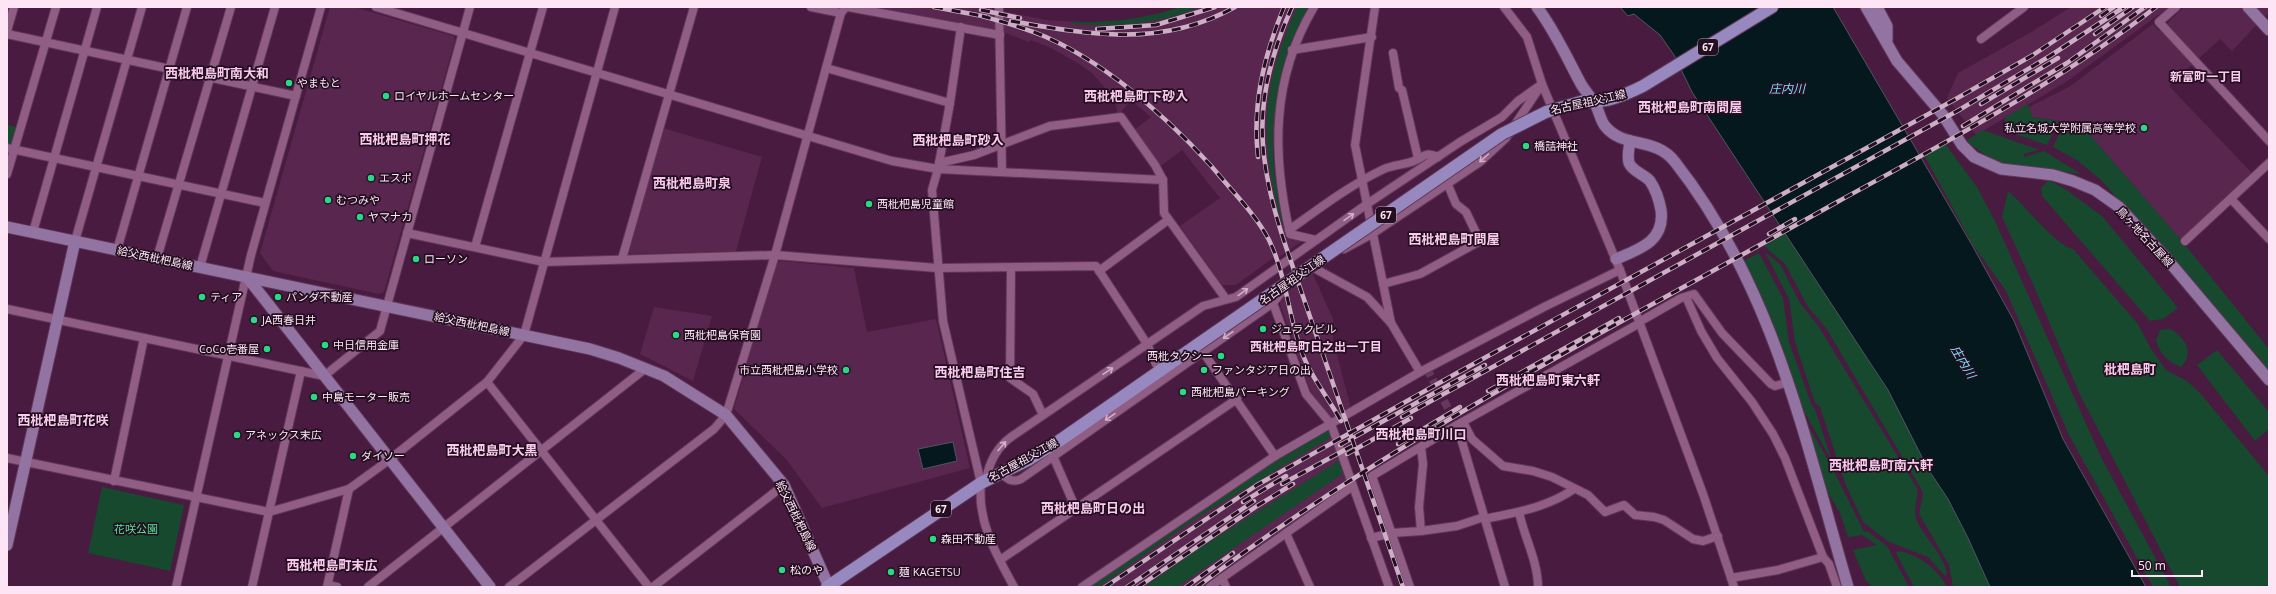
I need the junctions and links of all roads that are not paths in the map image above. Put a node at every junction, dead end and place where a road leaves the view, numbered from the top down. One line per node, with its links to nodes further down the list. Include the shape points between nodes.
1 (14, 7): 30 (street)
2 (56, 7): 36 (street)
3 (97, 7): 37 (street)
4 (142, 7): 41 (street)
5 (187, 7): 43 (street)
6 (231, 7): 45 (street)
7 (275, 7): 47 (street)
8 (321, 7): 49 (street)
9 (376, 7): 27 (street)
10 (470, 7): 31 (street)
11 (543, 7): 39 (street)
12 (615, 7): 44 (street)
13 (694, 7): 48 (street)
14 (811, 7): 26 (street)
15 (999, 7): 32 (street)
16 (1314, 7): 38 (street)
17 (1375, 7): 33 (street)
18 (1504, 7): 46 (street, via 1527,37)
19 (1537, 7): 50 (main road, via 1547,20)
20 (1772, 7): 50 (main road, 名古屋祖父江線 / 67, via 1628,94)
21 (1866, 7): 35 (main road, 鳥ヶ地名古屋線)
22 (1877, 7): 35 (main road, via 1887,26)
23 (2024, 7): 34 (street)
24 (2176, 7): 54 (street, via 2159,22)
25 (2248, 7): 29 (main road)
26 (845, 9): 28 (street); 42 (street)
27 (395, 10): 31 (street)
28 (960, 27): 32 (street); 51 (street)
29 (2269, 30)
30 (7, 33): 36 (street)
31 (463, 33): 39 (street); 78 (street)
32 (1000, 36): 55 (street)
33 (1372, 37): 38 (street); 67 (street, via 1356,145)
34 (1981, 39)
35 (1887, 41): 117 (main road, 鳥ヶ地名古屋線, via 1897,61 1974,157 2001,169 2053,175 2073,181 2095,190 2119,207 2166,258)
36 (45, 42): 37 (street); 56 (street)
37 (85, 50): 41 (street); 58 (street)
38 (1292, 50): 76 (street, via 1283,78 1278,124 1279,170)
39 (530, 52): 44 (street); 84 (street)
40 (1393, 53): 59 (street, via 1399,88 1402,90)
41 (127, 59): 43 (street); 62 (street)
42 (826, 68): 51 (street); 52 (street)
43 (169, 69): 45 (street); 65 (street)
44 (597, 72): 48 (street); 90 (street)
45 (210, 78): 47 (street); 68 (street)
46 (1542, 84): 57 (street, via 1518,101 1502,117); 69 (street, one-way to 69, via 1506,138 1480,162); 89 (street)
47 (252, 86): 49 (street); 70 (street)
48 (669, 94): 52 (street); 88 (street)
49 (296, 96): 72 (street)
50 (1589, 102): 53 (main road, via 1604,125 1615,135); 110 (main road, 名古屋祖父江線 / 67, bridge, via 1546,112 1502,134)
51 (950, 103): 61 (street)
52 (808, 135): 61 (street, via 892,161); 86 (street)
53 (1630, 141): 89 (main road, via 1630,164 1654,186 1660,203 1662,222 1659,232 1646,246); 119 (main road, via 1652,144 1665,151 1719,224 1762,311)
54 (2269, 141)
55 (1003, 145): 61 (street); 63 (street); 66 (street, via 1050,126 1121,117)
56 (11, 149): 58 (street); 64 (street)
57 (1438, 157): 59 (street, via 1430,154); 73 (street)
58 (54, 158): 62 (street); 77 (street)
59 (1418, 158): 67 (street, via 1415,161 1385,168)
60 (2269, 163): 71 (street)
61 (939, 166): 63 (street); 92 (street, via 932,190)
62 (96, 167): 65 (street); 82 (street)
63 (1002, 172): 66 (street)
64 (7, 174)
65 (138, 176): 68 (street); 85 (street)
66 (1163, 180): 74 (street, via 1164,213)
67 (1362, 181): 73 (street); 76 (street, via 1340,193)
68 (179, 184): 70 (street); 87 (street)
69 (1448, 185): 79 (street); 98 (street, via 1456,204 1466,212 1480,241 1420,274)
70 (221, 194): 72 (street); 91 (street)
71 (2231, 199): 80 (street); 83 (street)
72 (266, 203): 97 (street)
73 (1368, 204): 79 (street); 81 (street, one-way to 73)
74 (1168, 220): 96 (street); 100 (street)
75 (7, 227): 77 (main road, 給父西枇杷島線)
76 (1289, 230): 81 (street, via 1290,234)
77 (33, 232): 82 (main road, 給父西枇杷島線)
78 (407, 233): 84 (street); 102 (street)
79 (1372, 234): 94 (street); 98 (street)
80 (2269, 239)
81 (1316, 240): 100 (street, one-way to 81, via 1236,297)
82 (75, 241): 85 (main road, 給父西枇杷島線); 104 (main road)
83 (2185, 241)
84 (475, 247): 90 (street)
85 (117, 250): 87 (main road, 給父西枇杷島線)
86 (775, 255): 88 (street); 92 (street); 121 (street)
87 (157, 258): 91 (main road, 給父西枇杷島線)
88 (622, 259): 90 (street)
89 (1616, 259): 95 (street)
90 (544, 262): 107 (street)
91 (200, 267): 97 (main road, 給父西枇杷島線)
92 (937, 268): 93 (street); 134 (street, via 944,321)
93 (1011, 268): 96 (street, via 1096,266); 122 (street, via 1010,378 1033,394)
94 (1314, 268): 101 (street, via 1285,288); 106 (street, via 1366,296)
95 (1620, 270): 105 (street); 115 (street)
96 (1100, 271): 109 (street)
97 (247, 277): 102 (main road, 給父西枇杷島線); 111 (street); 116 (main road)
98 (1384, 284): 106 (street)
99 (1686, 296): 105 (street); 119 (street, via 1694,294 1722,333 1771,384 1775,386); 152 (street, via 1701,331 1717,358 1766,421 1773,434 1785,458)
100 (1226, 299): 109 (street, via 1203,306)
101 (1273, 303): 110 (street, one-way to 110); 124 (street, via 1306,394)
102 (386, 306): 107 (main road, 給父西枇杷島線); 116 (street, via 379,334)
103 (7, 309): 104 (street)
104 (57, 319): 108 (street); 131 (main road)
105 (1639, 322): 123 (street); 149 (street)
106 (1391, 323): 115 (street)
107 (524, 335): 113 (main road, 給父西枇杷島線, via 590,349); 118 (street)
108 (144, 338): 111 (street); 133 (street)
109 (1147, 344): 112 (street); 122 (street, one-way to 109)
110 (1200, 349): 120 (street); 127 (street, one-way to 127, via 1164,379); 132 (main road, 名古屋祖父江線 / 67, via 1059,441)
111 (229, 356): 114 (street); 139 (street)
112 (1156, 364)
113 (646, 368): 121 (main road, 給父西枇杷島線); 126 (street)
114 (300, 371): 116 (street); 141 (street)
115 (1420, 372): 124 (street)
116 (324, 376): 130 (main road)
117 (2269, 380)
118 (487, 382): 126 (street); 130 (street)
119 (1789, 382): 177 (main road)
120 (1237, 399): 128 (street); 140 (street)
121 (726, 415): 135 (main road, 給父西枇杷島線); 144 (street, via 714,429)
122 (1043, 415): 134 (street, one-way to 122, via 995,453 1003,443)
123 (1460, 423): 125 (street); 137 (street, via 1472,439 1503,466 1552,477); 143 (street)
124 (1331, 424): 128 (street); 136 (street)
125 (1421, 447): 146 (street); 148 (street, via 1372,476)
126 (542, 450): 144 (street); 145 (street)
127 (1053, 456): 132 (street, via 1016,481 1009,480); 140 (street)
128 (1276, 456): 167 (street)
129 (7, 458): 131 (street)
130 (389, 460): 138 (street); 145 (main road)
131 (26, 462): 133 (street); 151 (main road)
132 (1000, 473): 134 (main road, 名古屋祖父江線 / 67)
133 (114, 480): 139 (street)
134 (983, 482): 153 (street, via 979,495 982,520); 165 (main road, 名古屋祖父江線 / 67)
135 (784, 485): 164 (street); 165 (main road, 給父西枇杷島線)
136 (1353, 486): 147 (street); 150 (street)
137 (1574, 489): 142 (street, via 1558,500); 149 (street, via 1588,495 1605,512 1624,504 1635,515 1664,520 1693,539 1703,541)
138 (349, 490): 141 (street); 156 (street)
139 (196, 497): 141 (street); 157 (street)
140 (1076, 509): 153 (street)
141 (269, 512): 158 (street)
142 (1519, 512): 143 (street); 174 (street, via 1523,532 1539,575)
143 (1484, 518): 146 (street, via 1457,526); 173 (street)
144 (597, 520): 162 (street); 163 (street)
145 (443, 528): 160 (street); 161 (main road)
146 (1421, 531): 148 (street)
147 (1286, 533): 154 (street); 170 (street)
148 (1392, 533): 150 (street); 172 (street)
149 (1718, 536): 155 (street)
150 (1371, 538): 171 (street)
151 (7, 545)
152 (1823, 557): 155 (street, via 1778,570); 176 (street, via 1829,564)
153 (1000, 560): 166 (street)
154 (1222, 578): 168 (street); 169 (street)
155 (1731, 578): 175 (street)
156 (328, 586): 159 (street)
157 (176, 587)
158 (252, 587)
159 (337, 587)
160 (368, 587)
161 (490, 587)
162 (510, 587)
163 (649, 587)
164 (653, 587)
165 (828, 587)
166 (1014, 587)
167 (1082, 587)
168 (1210, 587)
169 (1226, 587)
170 (1310, 587)
171 (1389, 587)
172 (1410, 587)
173 (1505, 587)
174 (1538, 587)
175 (1734, 587)
176 (1837, 587)
177 (1848, 587)

